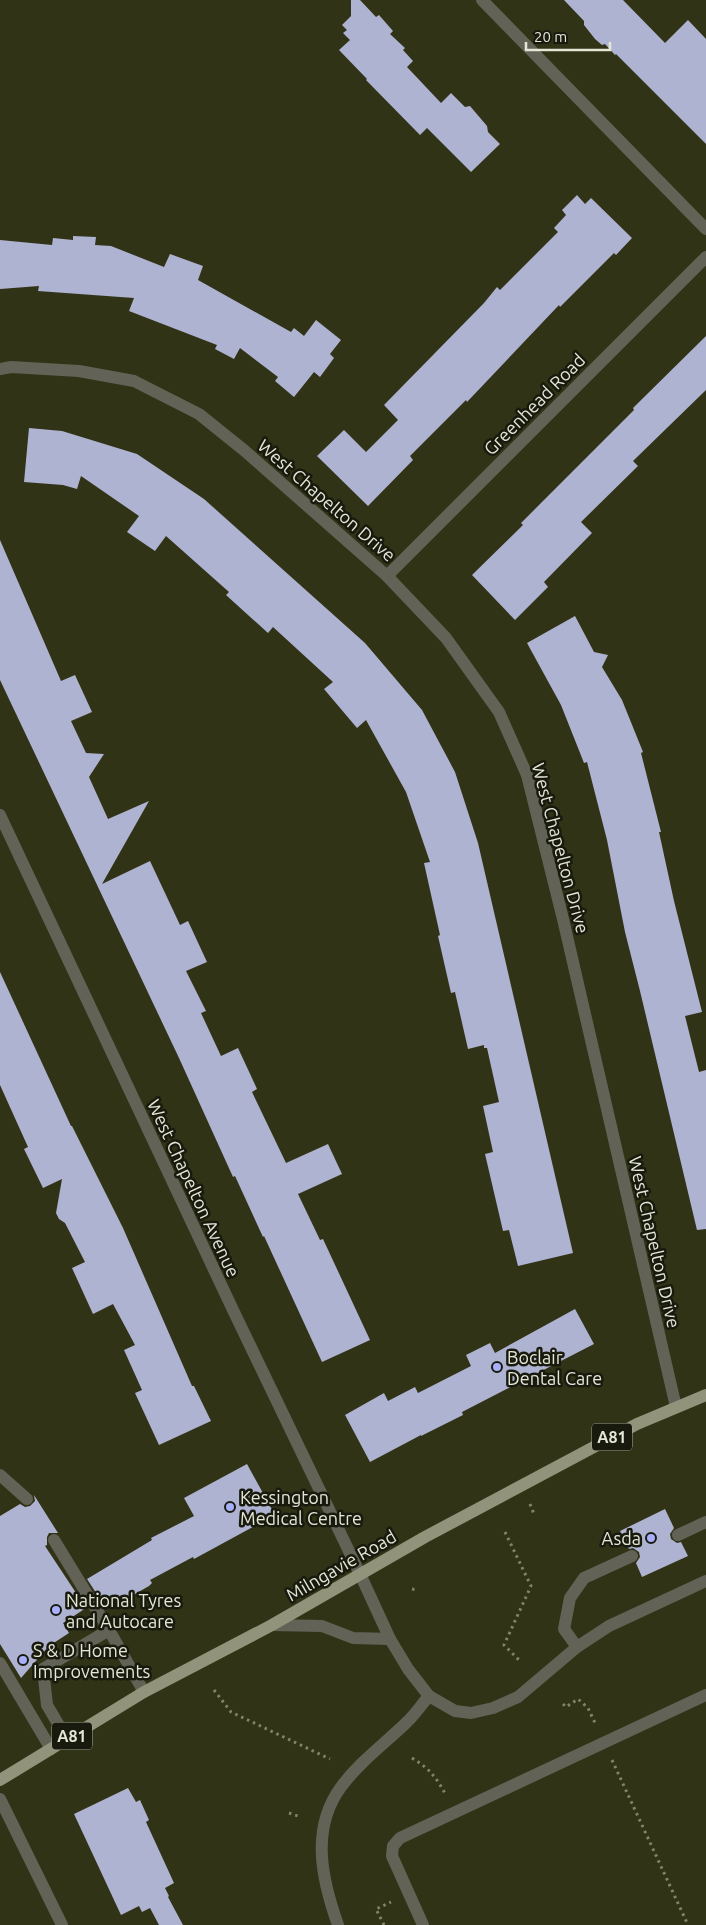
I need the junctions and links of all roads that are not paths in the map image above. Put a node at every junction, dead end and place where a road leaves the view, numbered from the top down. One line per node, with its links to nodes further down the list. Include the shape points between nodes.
1 (482, 0): 2 (street)
2 (706, 229)
3 (706, 257): 5 (street, Greenhead Road)
4 (0, 369): 5 (street, West Chapelton Drive, via 79,371 134,381 198,414)
5 (387, 576): 8 (street, West Chapelton Drive, via 446,638 499,712 527,775)
6 (0, 815): 15 (street, West Chapelton Avenue)
7 (706, 1395): 8 (main road, Milngavie Road / A81)
8 (676, 1408): 15 (main road, Milngavie Road / A81, via 637,1424)
9 (0, 1475): 10 (street)
10 (27, 1499)
11 (706, 1522): 12 (street)
12 (678, 1534)
13 (54, 1540): 18 (street)
14 (632, 1556): 20 (street, via 584,1578 570,1598 564,1629)
15 (360, 1574): 17 (main road, Milngavie Road / A81); 19 (street, West Chapelton Avenue)
16 (706, 1581): 20 (street, via 609,1626)
17 (272, 1625): 19 (street, via 322,1626 353,1638); 22 (main road, Milngavie Road / A81)
18 (109, 1630): 22 (street); 25 (street, via 43,1669 47,1705)
19 (390, 1640): 23 (street, West Chapelton Avenue)
20 (577, 1647): 23 (street, via 518,1697 493,1708 471,1713 455,1710)
21 (0, 1663): 26 (street)
22 (144, 1692): 25 (main road, Milngavie Road / A81)
23 (429, 1696): 30 (street, via 341,1787 325,1820 321,1844 324,1877)
24 (706, 1696): 31 (street, via 400,1838 393,1846 392,1856)
25 (67, 1739): 26 (main road, Milngavie Road / A81)
26 (51, 1749): 27 (main road, Milngavie Road / A81)
27 (0, 1780)
28 (0, 1799): 29 (street)
29 (62, 1925)
30 (338, 1925)
31 (423, 1925)

